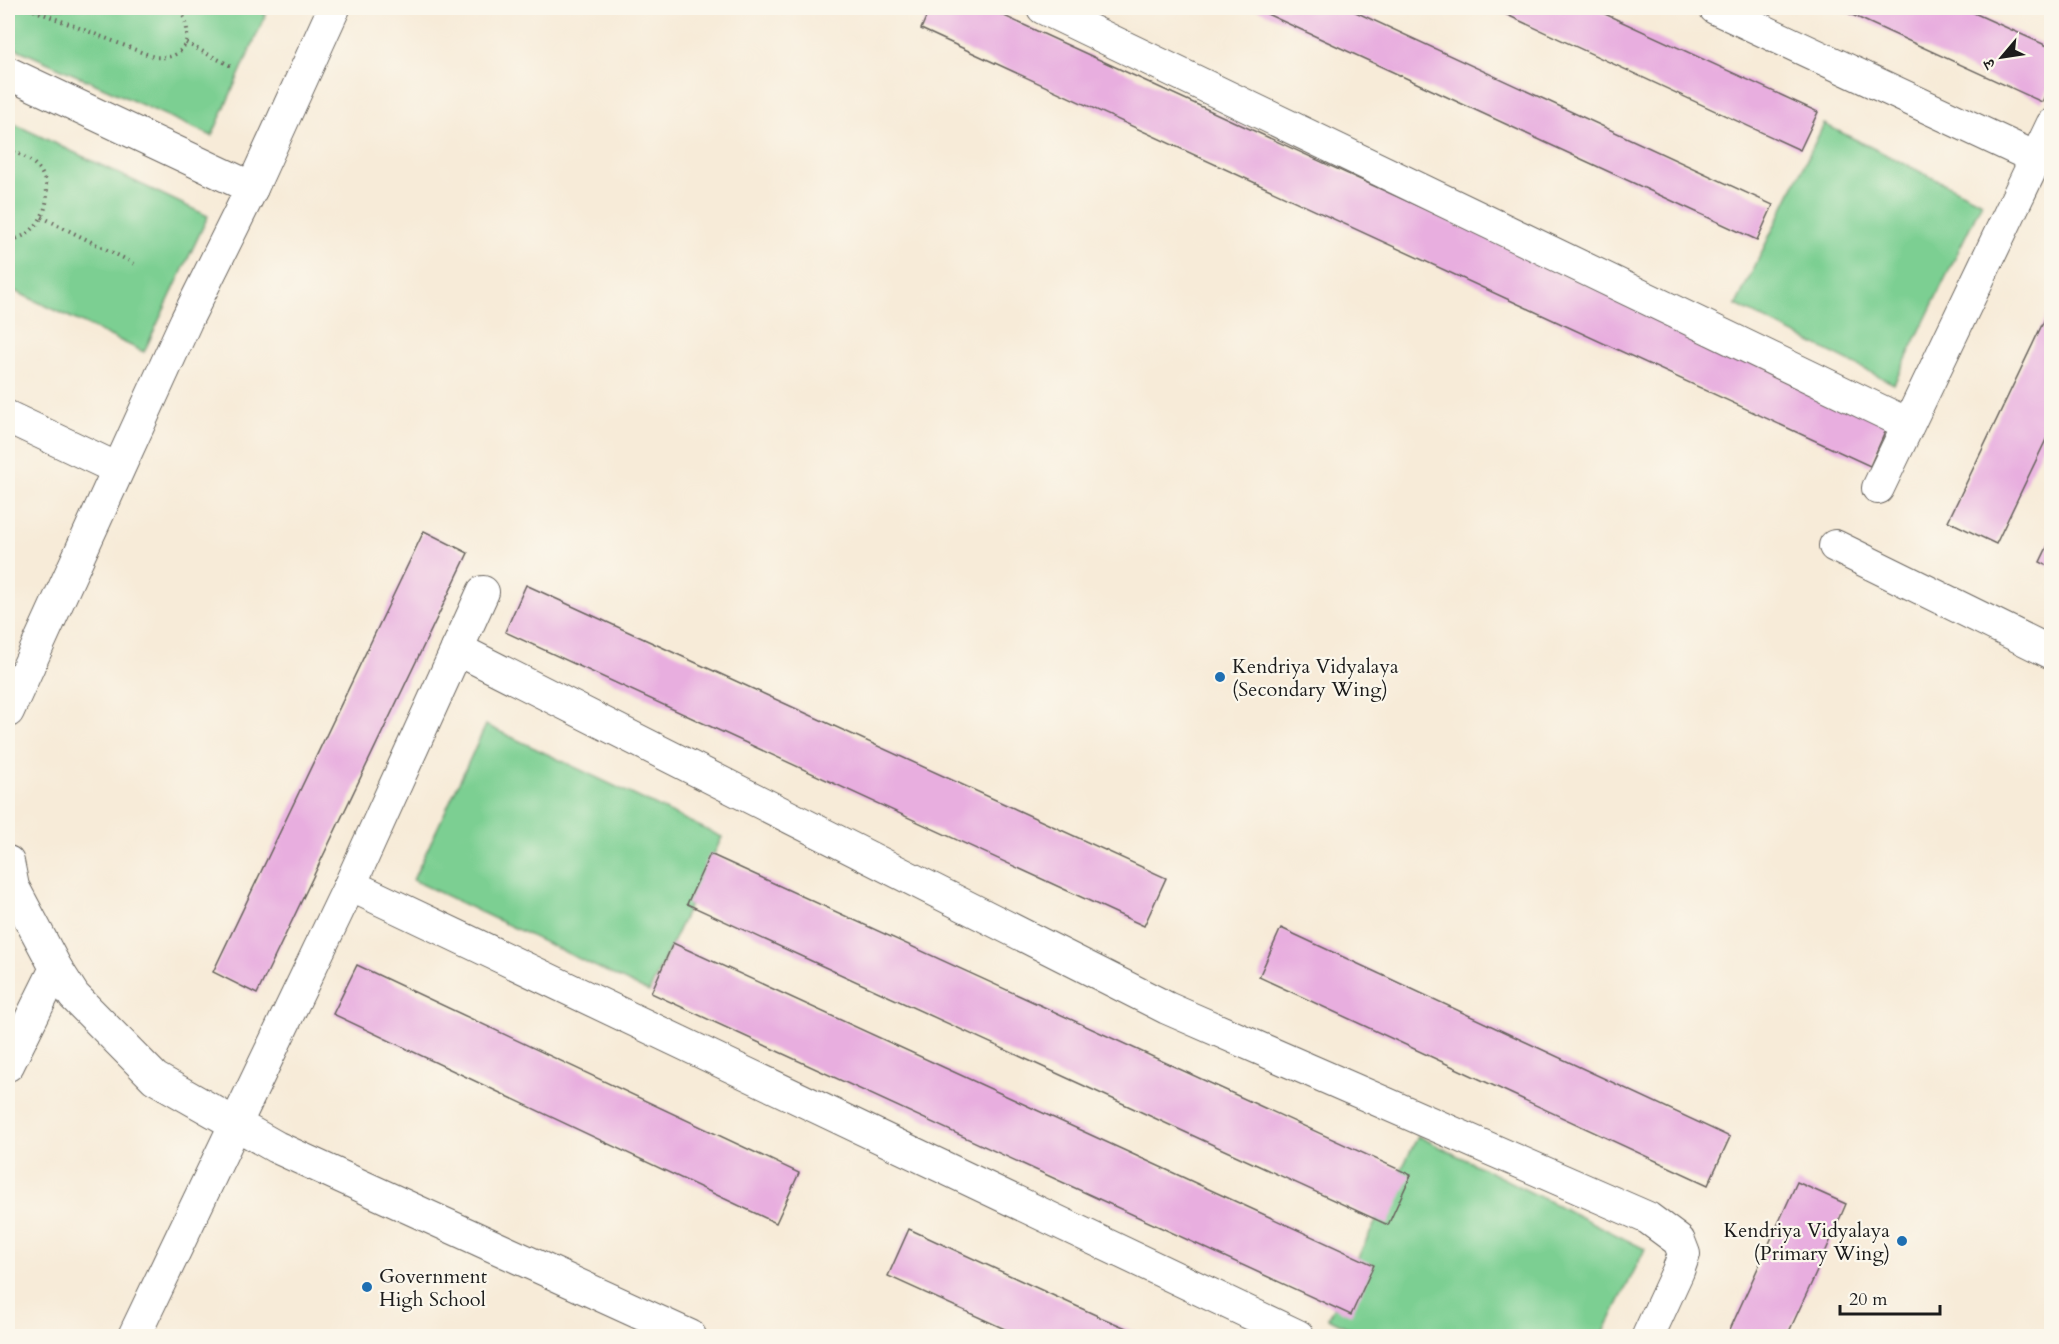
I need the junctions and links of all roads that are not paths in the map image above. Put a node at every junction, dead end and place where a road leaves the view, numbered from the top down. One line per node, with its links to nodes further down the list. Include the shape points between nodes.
1 (334, 8): 7 (street)
2 (1043, 8): 9 (street)
3 (1715, 8): 6 (street)
4 (8, 73): 7 (street)
5 (2052, 125): 6 (street)
6 (2036, 158): 9 (street)
7 (252, 188): 10 (street)
8 (8, 417): 10 (street)
9 (1908, 424): 11 (street)
10 (118, 470): 16 (street)
11 (1878, 488)
12 (1835, 546): 15 (street)
13 (483, 592): 14 (street)
14 (457, 649): 18 (street); 25 (street, via 1167,1008 1648,1218 1679,1241 1684,1254)
15 (2052, 653)
16 (8, 711)
17 (8, 862): 19 (street, via 13,887)
18 (350, 885): 21 (street); 24 (street)
19 (56, 968): 20 (street); 21 (street, via 74,996 155,1078)
20 (8, 1065)
21 (237, 1124): 22 (street); 23 (street, via 287,1152)
22 (134, 1336)
23 (690, 1336)
24 (1298, 1336)
25 (1648, 1336)

